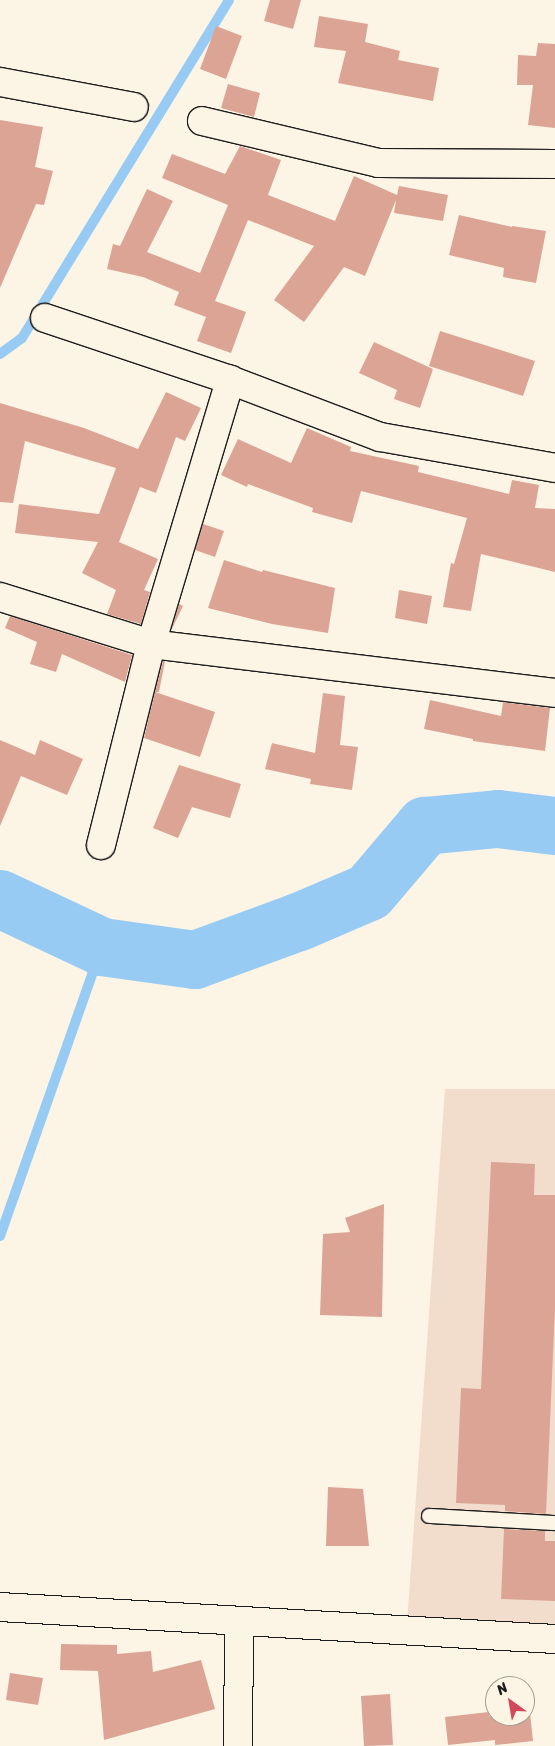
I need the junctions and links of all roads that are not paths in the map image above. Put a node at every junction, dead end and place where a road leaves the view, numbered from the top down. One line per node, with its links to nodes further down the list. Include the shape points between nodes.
1 (0, 82): 2 (street)
2 (134, 107)
3 (202, 121): 4 (street, via 378,163)
4 (555, 164)
5 (45, 318): 6 (street)
6 (230, 380): 7 (street, via 380,437); 9 (street)
7 (555, 468)
8 (0, 597): 9 (street)
9 (151, 644): 10 (street); 11 (street)
10 (555, 693)
11 (101, 845)
12 (430, 1516): 13 (lane)
13 (555, 1523)
14 (0, 1607): 15 (street)
15 (239, 1621): 16 (street); 17 (street)
16 (555, 1638)
17 (238, 1746)

